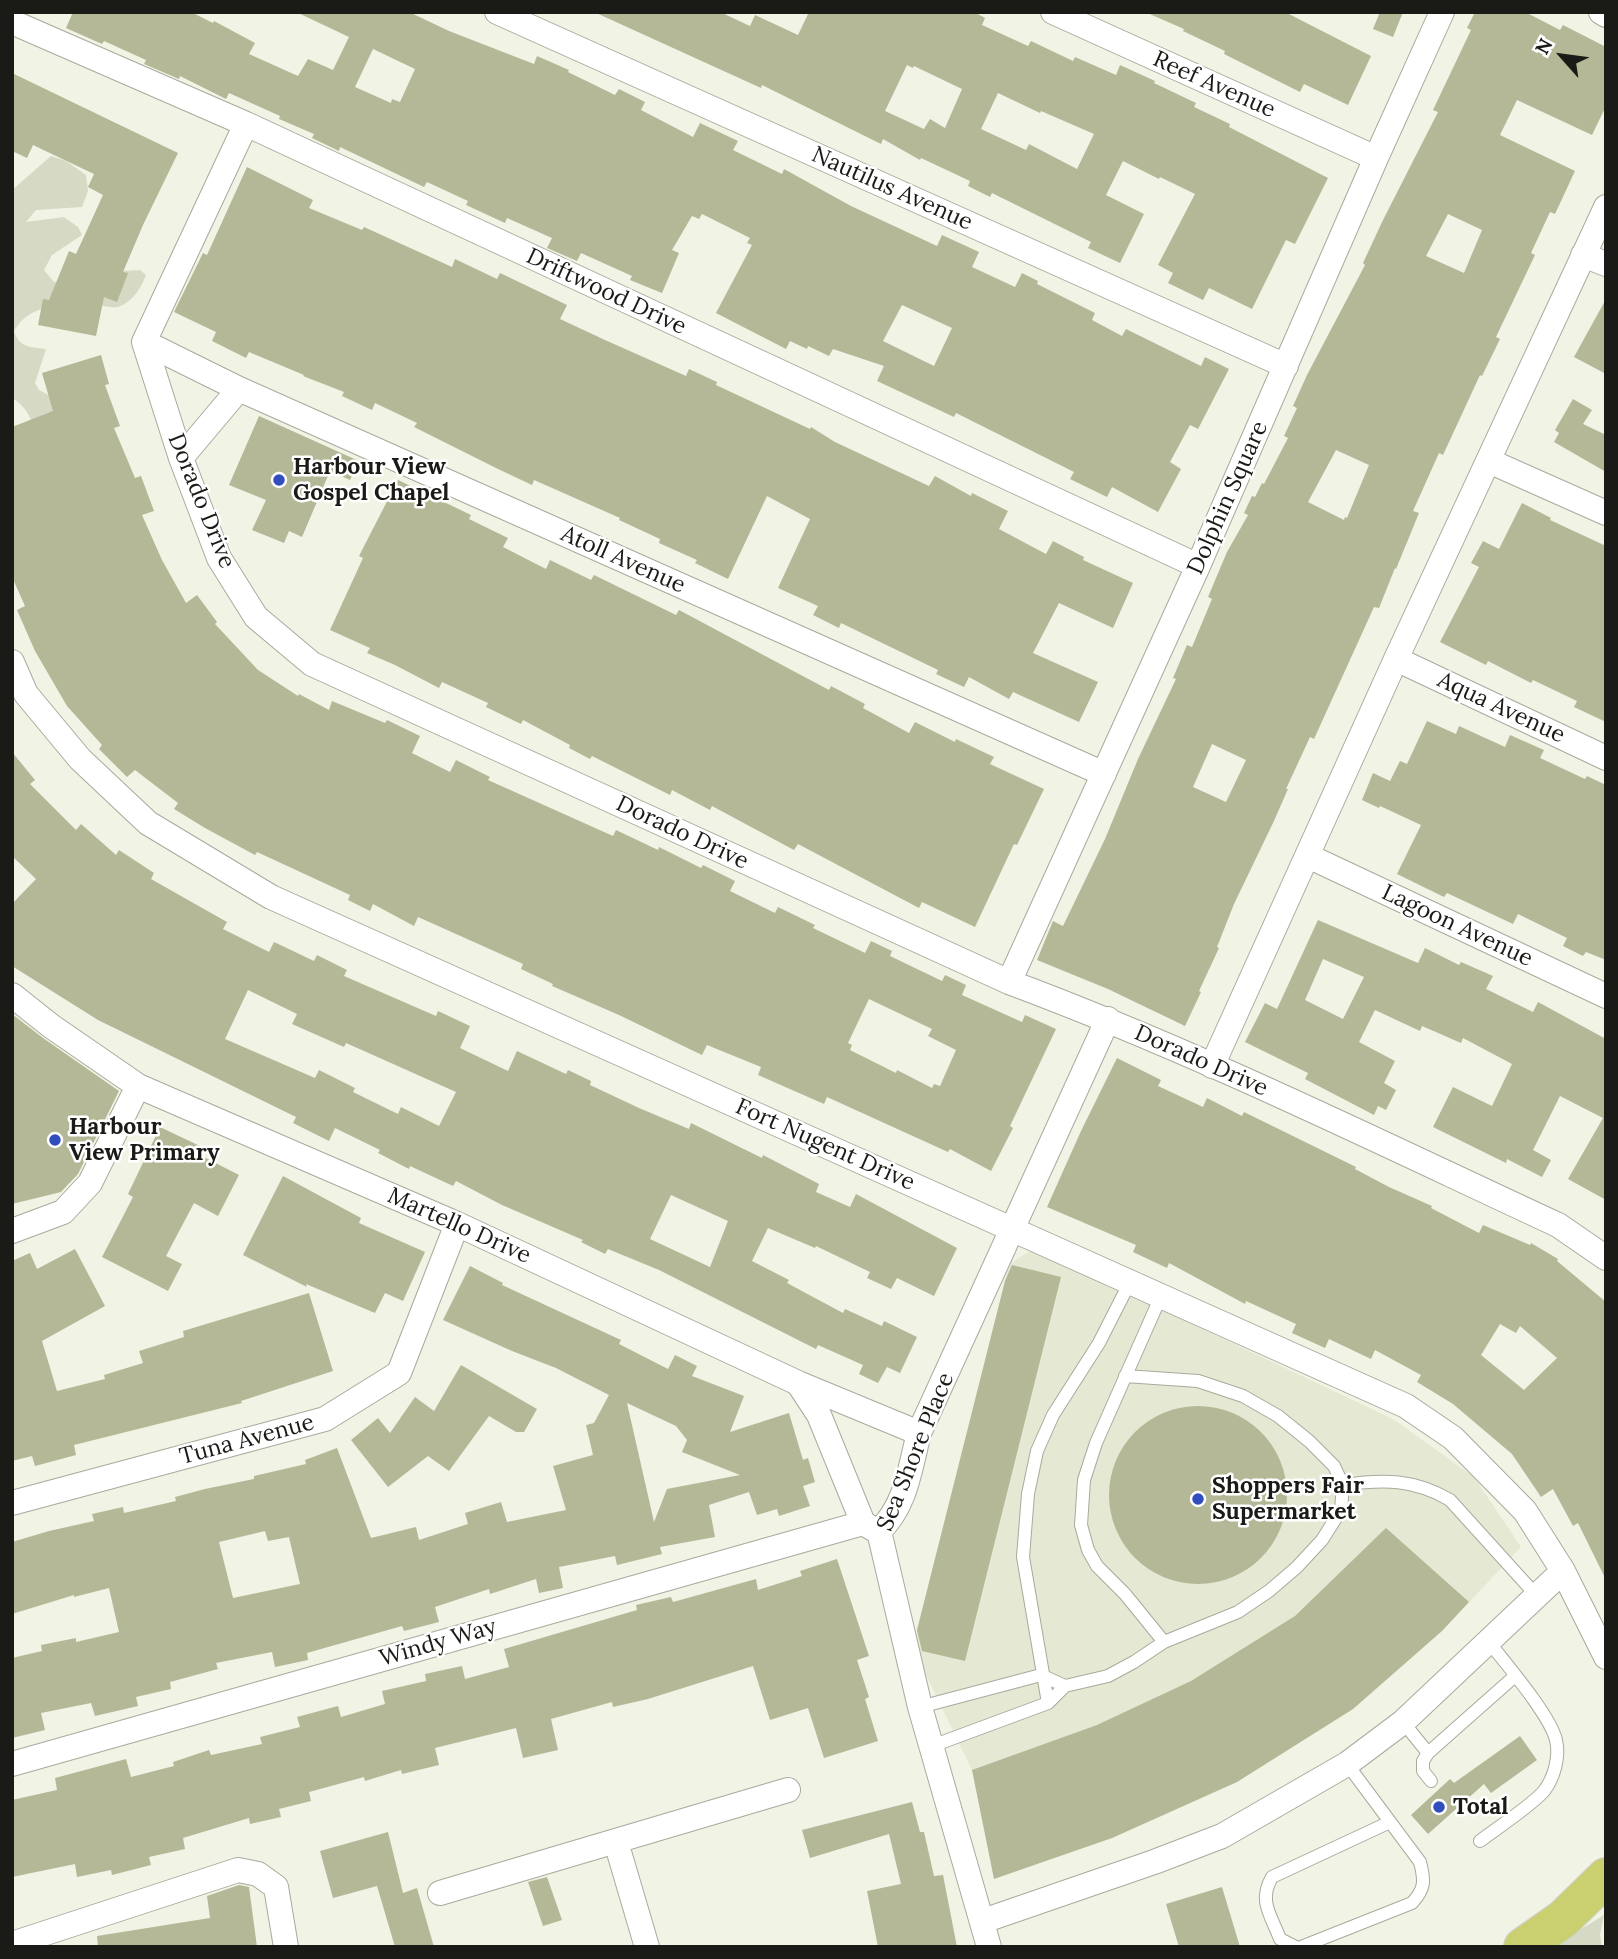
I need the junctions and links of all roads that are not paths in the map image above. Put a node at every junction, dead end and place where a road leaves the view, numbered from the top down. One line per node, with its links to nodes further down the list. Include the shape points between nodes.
1 (498, 12): 13 (street, Nautilus Avenue)
2 (1053, 12): 8 (street, Reef Avenue)
3 (1442, 12): 8 (street, Dolphin Square)
4 (1601, 12): 5 (street)
5 (1606, 15)
6 (12, 22): 7 (street, Driftwood Drive)
7 (246, 124): 12 (street); 18 (street, Driftwood Drive)
8 (1376, 158): 13 (street, Dolphin Square)
9 (1606, 207): 10 (street)
10 (1583, 255): 11 (street); 16 (street)
11 (1606, 264)
12 (144, 342): 14 (street, Atoll Avenue); 15 (street, Dorado Drive)
13 (1286, 366): 18 (street, Dolphin Square)
14 (239, 389): 15 (street); 22 (street, Atoll Avenue)
15 (181, 458): 24 (street, Dorado Drive, via 219,558 256,617 312,664)
16 (1489, 461): 17 (street); 19 (street)
17 (1606, 513)
18 (1198, 566): 22 (street, Dolphin Square)
19 (1396, 659): 21 (street, Aqua Avenue); 23 (street)
20 (12, 662): 31 (street, Fort Nugent Drive, via 26,694 79,759 148,823 271,897)
21 (1606, 758)
22 (1104, 774): 24 (street, Dolphin Square)
23 (1308, 856): 26 (street, Lagoon Avenue); 28 (street)
24 (1009, 982): 27 (street, Dorado Drive)
25 (12, 995): 29 (street, Martello Drive)
26 (1606, 996)
27 (1108, 1019): 28 (street, Dorado Drive); 31 (street, Sea Shore Place)
28 (1212, 1066): 33 (street, Dorado Drive, via 1558,1225)
29 (138, 1086): 30 (street, Martello Drive); 32 (street, via 90,1183 63,1212)
30 (457, 1224): 37 (street, Martello Drive); 40 (street, Tuna Avenue, via 398,1373 326,1419)
31 (1012, 1229): 34 (street, Fort Nugent Drive); 38 (street, Sea Shore Place)
32 (12, 1231)
33 (1606, 1258)
34 (1130, 1282): 35 (street, Fort Nugent Drive); 47 (lane, via 1037,1451 1023,1558)
35 (1161, 1296): 36 (lane); 42 (street, Fort Nugent Drive, via 1406,1406 1453,1438 1525,1511)
36 (1125, 1376): 39 (lane, via 1198,1381 1243,1396 1309,1441 1334,1466); 44 (lane, via 1084,1480 1081,1525 1097,1566)
37 (798, 1383): 38 (street, Martello Drive); 41 (street, via 819,1415)
38 (919, 1433): 41 (street, Sea Shore Place, via 892,1520)
39 (1343, 1485): 43 (lane, via 1376,1480 1407,1483 1450,1500); 44 (lane, via 1340,1510 1322,1540 1288,1575 1238,1612)
40 (12, 1503)
41 (871, 1527): 51 (street, Sea Shore Place); 55 (street, Windy Way)
42 (1563, 1571): 43 (street); 46 (street, Fort Nugent Drive)
43 (1536, 1595): 45 (street)
44 (1164, 1642): 49 (lane, via 1108,1676)
45 (1489, 1642): 48 (lane); 52 (street)
46 (1606, 1657)
47 (1041, 1675): 49 (lane); 50 (lane); 51 (lane)
48 (1515, 1676): 54 (lane); 60 (lane, via 1556,1738 1558,1755 1543,1792)
49 (1065, 1686): 50 (lane)
50 (1048, 1703): 53 (lane)
51 (920, 1707): 53 (street, Sea Shore Place)
52 (1403, 1722): 54 (lane); 56 (street)
53 (932, 1746): 64 (street, Sea Shore Place)
54 (1428, 1753): 57 (lane, via 1423,1771)
55 (12, 1764)
56 (1347, 1764): 59 (lane); 64 (street, via 1223,1836)
57 (1431, 1781)
58 (788, 1790): 61 (street)
59 (1390, 1822): 69 (lane, via 1420,1863 1423,1892 1412,1903); 69 (lane, via 1272,1877 1264,1899 1280,1939)
60 (1480, 1841)
61 (616, 1842): 63 (street); 67 (street)
62 (1606, 1877): 70 (highway, via 1563,1919)
63 (440, 1893)
64 (983, 1922): 68 (street, Sea Shore Place)
65 (12, 1944): 66 (street, via 237,1870 258,1874 276,1887)
66 (286, 1947)
67 (647, 1947)
68 (989, 1947)
69 (1299, 1947)
70 (1523, 1947)

